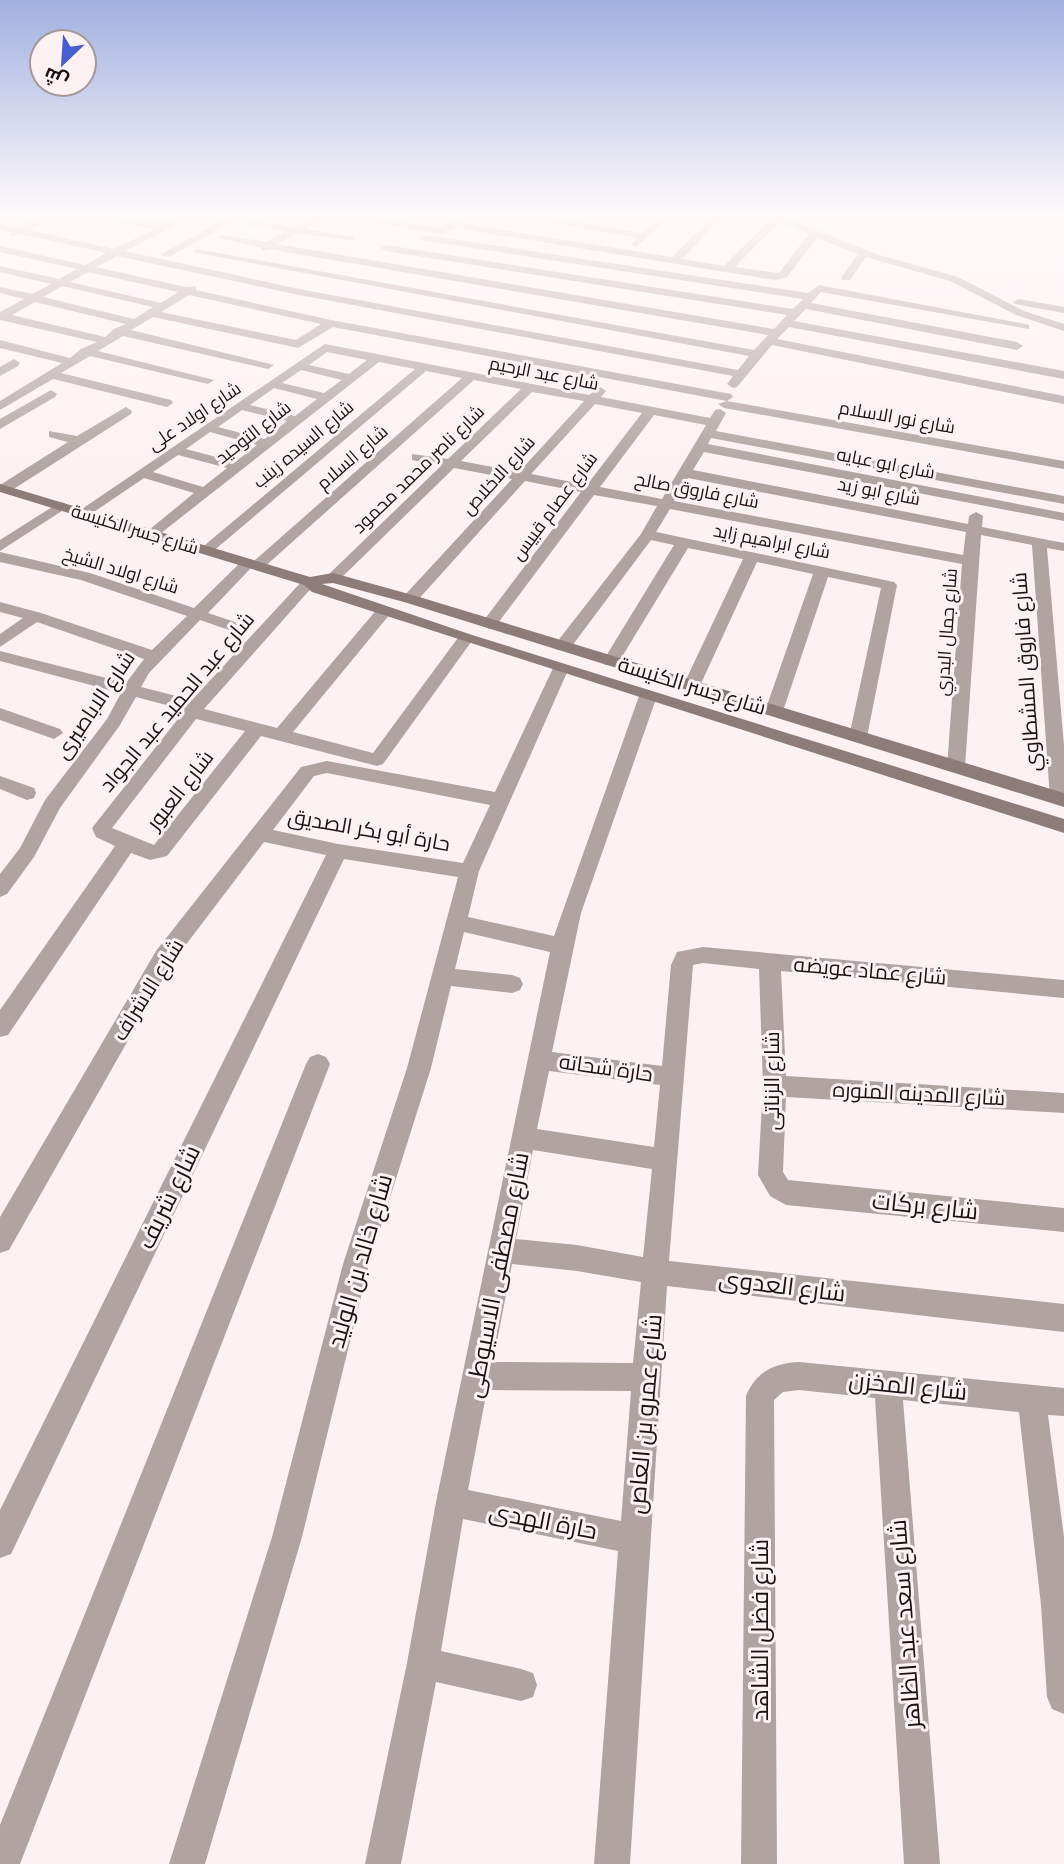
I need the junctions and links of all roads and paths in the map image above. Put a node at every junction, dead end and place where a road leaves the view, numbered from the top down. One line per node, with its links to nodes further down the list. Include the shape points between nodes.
1 (25, 303): 17 (street)
2 (55, 303): 19 (street)
3 (133, 303): 15 (street)
4 (165, 303): 15 (street)
5 (240, 303): 21 (street, شارع نور الاسلام)
6 (358, 303): 30 (street)
7 (479, 303): 24 (street)
8 (655, 303): 18 (street)
9 (702, 303): 18 (street)
10 (709, 303): 18 (street)
11 (806, 303): 18 (street)
12 (912, 303): 20 (street)
13 (1000, 303): 20 (street)
14 (1027, 303): 16 (street)
15 (155, 309): 19 (street); 21 (street, via 298,344)
16 (1064, 310)
17 (1, 316): 25 (street)
18 (790, 319): 27 (street); 31 (street, شارع خالد بن الوليد); 35 (street); 53 (street)
19 (134, 322): 23 (street)
20 (1027, 322): 22 (street); 27 (street)
21 (331, 323): 40 (street, شارع نور الاسلام)
22 (1064, 328)
23 (118, 331): 25 (street); 36 (street)
24 (634, 331): 30 (street); 31 (street)
25 (104, 340): 29 (street)
26 (0, 344): 33 (street)
27 (1017, 346): 35 (street)
28 (325, 348): 32 (street, شارع عبد الرحيم); 37 (street, شارع اولاد على)
29 (85, 351): 33 (street); 47 (street)
30 (618, 351): 40 (street); 41 (street)
31 (757, 354): 41 (street, شارع خالد بن الوليد)
32 (377, 358): 38 (street, شارع عبد الرحيم); 46 (street, شارع التوحيد)
33 (69, 361): 42 (street)
34 (14, 363): 39 (street)
35 (1009, 365): 43 (street)
36 (268, 366)
37 (299, 366): 46 (street); 48 (street, شارع اولاد على)
38 (424, 367): 44 (street, شارع عبد الرحيم); 92 (street, شارع السيده زينب)
39 (0, 372)
40 (598, 373): 45 (street, شارع نور الاسلام)
41 (740, 374): 54 (street, شارع خالد بن الوليد)
42 (52, 375): 55 (street); 56 (street)
43 (1064, 375)
44 (472, 376): 49 (street, شارع عبد الرحيم); 96 (street, شارع السلام)
45 (614, 376): 52 (street, شارع الاخلاص); 54 (street, شارع نور الاسلام)
46 (351, 378): 51 (street, شارع التوحيد)
47 (208, 380)
48 (272, 384): 51 (street); 57 (street, شارع اولاد على)
49 (529, 388): 52 (street, شارع عبد الرحيم); 70 (street, شارع ناصر محمد محمود)
50 (51, 394): 61 (street)
51 (326, 397): 60 (street, شارع التوحيد)
52 (592, 400): 59 (street, شارع عبد الرحيم); 75 (street, شارع الاخلاص)
53 (1064, 400)
54 (726, 401): 63 (street, شارع خالد بن الوليد); 71 (street, شارع نور الاسلام)
55 (167, 403)
56 (0, 406)
57 (240, 406): 60 (street); 62 (street, شارع اولاد على)
58 (126, 411): 65 (street)
59 (650, 411): 63 (street, شارع عبد الرحيم); 77 (street, شارع عصام قبيس)
60 (297, 420): 66 (street, شارع التوحيد)
61 (0, 425)
62 (208, 428): 66 (street); 68 (street, شارع اولاد على)
63 (712, 429): 67 (street, شارع خالد بن الوليد); 79 (street, شارع عبد الرحيم)
64 (54, 434): 65 (street)
65 (80, 441): 76 (street)
66 (267, 443): 72 (street, شارع التوحيد)
67 (701, 447): 73 (street, شارع خالد بن الوليد); 80 (street, شارع ابو عبايه)
68 (176, 450): 72 (street); 74 (street, شارع اولاد على)
69 (417, 457): 70 (street, شارع فاروق صالح)
70 (452, 463): 75 (street, شارع فاروق صالح); 98 (street, شارع ناصر محمد محمود)
71 (1064, 465)
72 (237, 467): 78 (street, شارع التوحيد)
73 (686, 472): 81 (street, شارع خالد بن الوليد); 85 (street, شارع ابو زيد)
74 (142, 473): 78 (street); 83 (street, شارع اولاد على)
75 (522, 477): 77 (street, شارع فاروق صالح); 100 (street, شارع الاخلاص)
76 (2, 488): 82 (main road, شارع جسر الكنيسة)
77 (590, 489): 81 (street, شارع فاروق صالح); 105 (street, شارع عصام قبيس)
78 (205, 492): 86 (street, شارع التوحيد)
79 (1064, 500)
80 (980, 501): 84 (street, شارع ابو عبايه); 85 (street, شارع جمال البدري)
81 (667, 504): 87 (street, شارع خالد بن الوليد); 95 (street, شارع فاروق صالح)
82 (60, 506): 83 (main road, شارع جسر الكنيسة); 90 (street)
83 (83, 513): 86 (main road, شارع جسر الكنيسة)
84 (1064, 517)
85 (973, 529): 89 (street, شارع ابو زيد); 95 (street, شارع جمال البدري)
86 (151, 534): 92 (main road, شارع جسر الكنيسة)
87 (647, 535): 88 (street, شارع ابراهيم زايد); 111 (street, شارع خالد بن الوليد)
88 (683, 542): 93 (street, شارع ابراهيم زايد); 112 (street)
89 (1039, 542): 91 (street, شارع ابو زيد); 126 (street, شارع فاروق المشطاوي)
90 (0, 547)
91 (1064, 547)
92 (206, 550): 96 (main road, شارع جسر الكنيسة)
93 (752, 556): 97 (street, شارع ابراهيم زايد); 113 (street)
94 (0, 557): 103 (street, شارع اولاد الشيخ, via 85,576)
95 (970, 561): 123 (street, شارع جمال البدري)
96 (253, 564): 99 (main road, شارع جسر الكنيسة); 103 (street, شارع الاباصيرى)
97 (822, 571): 117 (street); 122 (street, شارع ابراهيم زايد, via 889,585)
98 (333, 578): 99 (main road, شارع جسر الكنيسة); 100 (main road, شارع جسر الكنيسة)
99 (309, 582): 102 (main road, شارع جسر الكنيسة); 116 (street, شارع عبد الحميد عبد الجواد)
100 (410, 599): 105 (main road, شارع جسر الكنيسة)
101 (0, 607): 104 (street)
102 (384, 611): 107 (main road, شارع جسر الكنيسة); 121 (street)
103 (197, 615): 106 (street, شارع اولاد الشيخ); 110 (street, شارع الاباصيرى)
104 (34, 616): 108 (street); 110 (street)
105 (489, 624): 111 (main road, شارع جسر الكنيسة)
106 (229, 625)
107 (466, 638): 111 (main road, شارع جسر الكنيسة); 121 (street, via 381,758)
108 (0, 642)
109 (0, 656): 114 (street)
110 (155, 657): 114 (street, شارع الاباصيرى)
111 (562, 657): 112 (main road, شارع جسر الكنيسة); 115 (main road, شارع جسر الكنيسة); 127 (street, شارع خالد بن الوليد)
112 (611, 661): 113 (main road, شارع جسر الكنيسة)
113 (692, 686): 117 (main road, شارع جسر الكنيسة)
114 (131, 690): 116 (street); 132 (street, شارع الاباصيرى, via 114,722)
115 (648, 696): 128 (main road, شارع جسر الكنيسة); 136 (street, شارع مصطفى الاسيوطى)
116 (195, 709): 119 (street); 130 (street, شارع عبد الحميد عبد الجواد, via 102,828 104,834)
117 (774, 711): 122 (main road, شارع جسر الكنيسة)
118 (0, 714): 120 (street)
119 (256, 730): 121 (street); 130 (street, شارع العبور, via 160,851 150,853)
120 (54, 733)
121 (280, 736)
122 (858, 737): 123 (main road, شارع جسر الكنيسة)
123 (956, 767): 126 (main road, شارع جسر الكنيسة)
124 (0, 782): 125 (street)
125 (27, 793)
126 (1061, 799)
127 (500, 800): 129 (street, شارع الاشراف, via 327,767 308,771); 133 (street, شارع خالد بن الوليد)
128 (1064, 826)
129 (261, 834): 131 (street, حارة أبو بكر الصديق); 152 (street, شارع الاشراف, via 164,957)
130 (127, 844): 142 (street)
131 (338, 851): 133 (street, حارة أبو بكر الصديق); 164 (street, شارع شريف)
132 (7, 867): 134 (street, شارع الاباصيرى)
133 (469, 871): 135 (street, شارع خالد بن الوليد)
134 (0, 889)
135 (455, 922): 136 (street); 139 (street, شارع خالد بن الوليد)
136 (562, 946): 143 (street, شارع مصطفى الاسيوطى)
137 (770, 962): 138 (street, شارع عماد عويضه, via 693,954); 141 (street, شارع عماد عويضه); 146 (street, شارع الزناتى)
138 (682, 965): 145 (street, شارع عمرو بن العاص)
139 (442, 976): 140 (street); 170 (street, شارع خالد بن الوليد, via 419,1068 356,1264 288,1537)
140 (512, 984)
141 (1064, 989)
142 (0, 1028)
143 (539, 1060): 145 (street, حارة شحاته); 148 (street, شارع مصطفى الاسيوطى)
144 (318, 1064): 169 (street)
145 (673, 1077): 149 (street, شارع عمرو بن العاص)
146 (775, 1086): 147 (street, شارع المدينه المنوره); 150 (street, شارع الزناتى, via 770,1175)
147 (1064, 1102)
148 (524, 1138): 149 (street); 153 (street, شارع مصطفى الاسيوطى)
149 (666, 1160): 154 (street, شارع عمرو بن العاص)
150 (786, 1193): 151 (street, شارع بركات)
151 (1064, 1220)
152 (0, 1241)
153 (501, 1250): 154 (street, شارع العدوى); 156 (street, شارع مصطفى الاسيوطى)
154 (656, 1272): 155 (street, شارع العدوى); 157 (street, شارع عمرو بن العاص)
155 (1064, 1318)
156 (478, 1376): 157 (street); 162 (street, شارع مصطفى الاسيوطى)
157 (646, 1377): 163 (street, شارع عمرو بن العاص)
158 (888, 1383): 159 (street, شارع المخزن, via 784,1377 771,1381); 160 (street, شارع المخزن); 174 (street, شارع سعد عبد الظاهر)
159 (760, 1396): 173 (street, شارع فضل الشاهد)
160 (1031, 1399): 161 (street, شارع المخزن); 165 (street)
161 (1064, 1402)
162 (451, 1502): 163 (street, حارة الهدى); 166 (street, شارع مصطفى الاسيوطى)
163 (635, 1539): 172 (street, شارع عمرو بن العاص)
164 (0, 1544)
165 (1060, 1606): 168 (street)
166 (423, 1663): 167 (street); 171 (street, شارع مصطفى الاسيوطى)
167 (522, 1685)
168 (1064, 1696)
169 (2, 1864)
170 (187, 1864)
171 (383, 1864)
172 (612, 1864)
173 (759, 1864)
174 (922, 1864)

